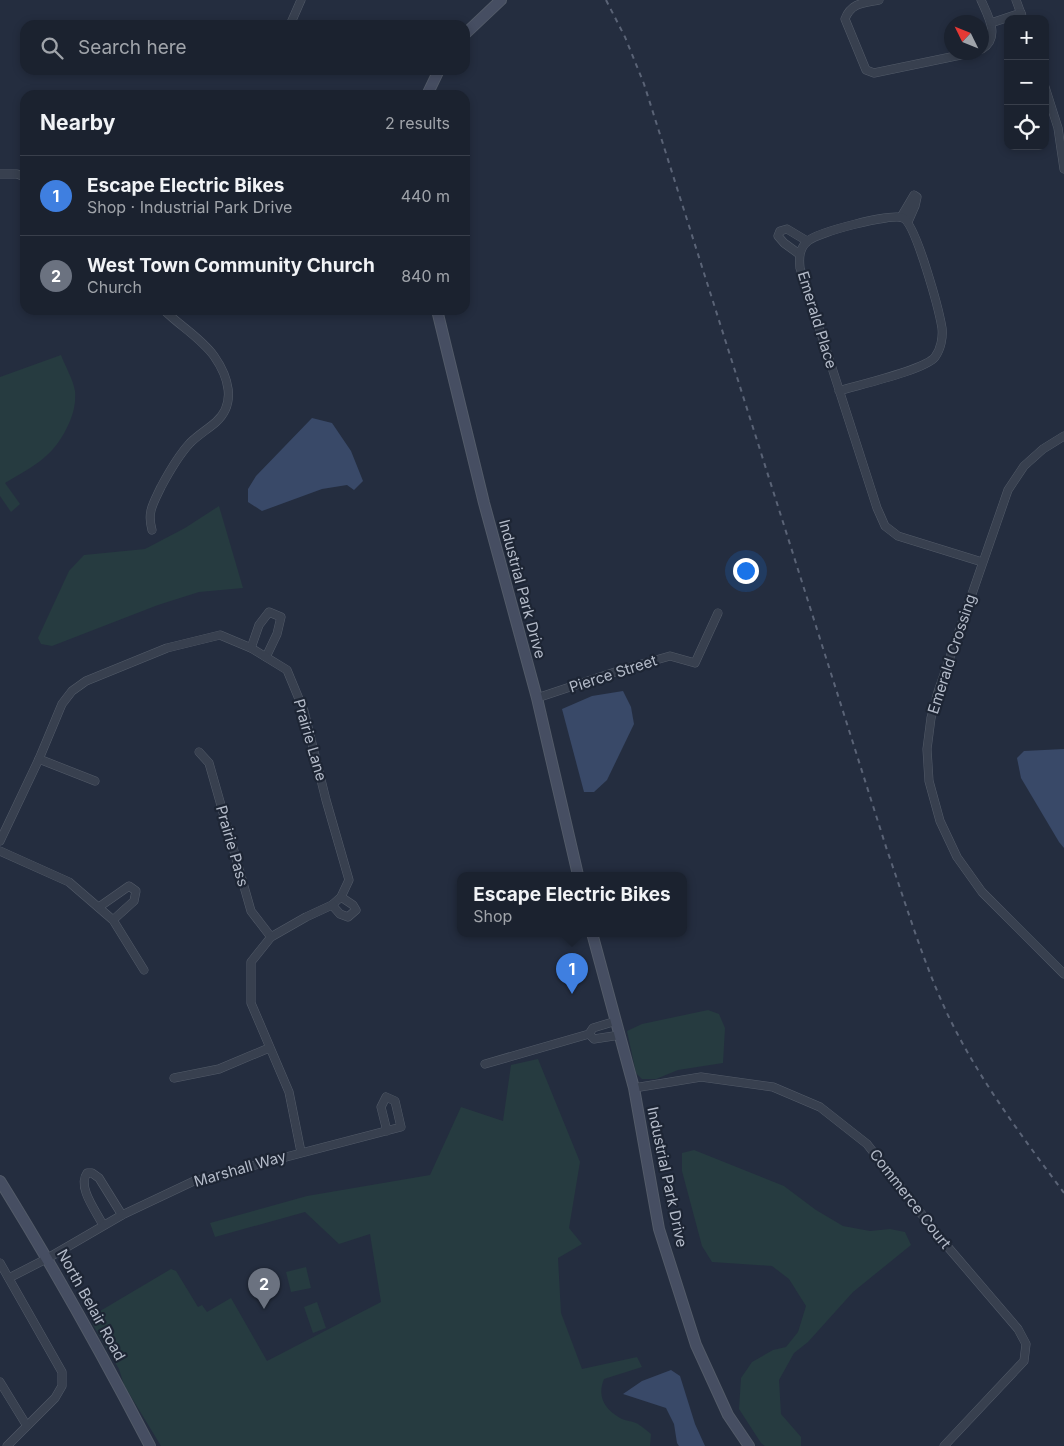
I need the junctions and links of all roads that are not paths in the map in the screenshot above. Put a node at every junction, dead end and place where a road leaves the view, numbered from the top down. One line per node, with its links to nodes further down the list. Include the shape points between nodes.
1 (301, 0): 7 (street)
2 (501, 0): 10 (street)
3 (879, 0): 12 (street, via 860,3 849,10 845,19 866,70 874,73)
4 (981, 0): 9 (street)
5 (1016, 0): 6 (street)
6 (1022, 15)
7 (292, 20)
8 (1004, 20): 9 (street)
9 (991, 23): 11 (street)
10 (470, 29)
11 (989, 41)
12 (944, 58)
13 (437, 75): 14 (street)
14 (429, 90)
15 (1049, 100): 16 (street, via 1058,128)
16 (1064, 169)
17 (0, 174): 18 (street)
18 (20, 175)
19 (807, 241): 20 (street, Emerald Place); 20 (street, via 787,229 780,231 778,236); 23 (street, via 820,233 885,218 905,219 920,246 942,328 942,343 935,357 921,366)
20 (799, 254): 23 (street, Emerald Place, via 800,268)
21 (169, 315): 25 (street, via 214,356 228,382 228,405 218,420 190,443 170,468 150,508)
22 (438, 315): 30 (street, Industrial Park Drive)
23 (839, 391): 26 (street, Emerald Place, via 884,526 898,536)
24 (1064, 436): 26 (street, Emerald Crossing, via 1024,466 1008,490)
25 (152, 530)
26 (982, 562): 44 (street, Emerald Crossing, via 931,718 927,749 929,781 940,821 956,857 982,892)
27 (718, 613): 30 (street, Pierce Street, via 695,663 670,656)
28 (251, 648): 29 (street, Prairie Lane); 29 (street, via 269,612 281,617 278,634); 32 (street, Prairie Lane, via 220,635 166,648 86,681 62,704)
29 (266, 657): 37 (street, Prairie Lane, via 287,670 304,711 349,880)
30 (536, 698): 36 (street, Industrial Park Drive)
31 (200, 752): 41 (street, Prairie Pass, via 209,763 251,911)
32 (39, 759): 33 (street); 34 (street, Prairie Lane)
33 (95, 781)
34 (0, 840)
35 (0, 851): 39 (street, via 69,882)
36 (577, 872)
37 (341, 897): 38 (street); 38 (street, via 356,910 348,917)
38 (332, 905): 41 (street)
39 (99, 907): 40 (street); 40 (street, via 129,886 136,891 134,901)
40 (113, 920): 43 (street)
41 (271, 937): 48 (street, via 251,962 251,1003)
42 (593, 937): 45 (street, Industrial Park Drive)
43 (144, 970)
44 (1064, 974)
45 (616, 1021): 46 (street, via 593,1028); 47 (street, Industrial Park Drive)
46 (589, 1034): 47 (street, via 594,1039); 49 (street)
47 (620, 1035): 51 (street, Industrial Park Drive)
48 (269, 1048): 50 (street, via 219,1069); 53 (street, via 289,1092)
49 (485, 1064)
50 (174, 1078)
51 (634, 1088): 64 (street, Industrial Park Drive, via 659,1229 696,1345 728,1415); 65 (street, Commerce Court, via 701,1077 773,1087 820,1107 867,1144 941,1240 1018,1329 1026,1344 1024,1362)
52 (387, 1131): 53 (street, Marshall Way)
53 (301, 1152): 55 (street, Marshall Way, via 194,1181)
54 (0, 1181): 57 (street, North Belair Road)
55 (122, 1215): 56 (street, Marshall Way); 56 (street, via 99,1178 87,1173 83,1186)
56 (103, 1225): 57 (street, Marshall Way)
57 (48, 1258): 59 (street, Marshall Way); 63 (street, North Belair Road)
58 (0, 1263): 59 (street)
59 (9, 1278): 61 (street, via 62,1372 62,1386 55,1398)
60 (0, 1382): 61 (street)
61 (27, 1426): 62 (street)
62 (7, 1446)
63 (150, 1446)
64 (749, 1446)
65 (944, 1446)

